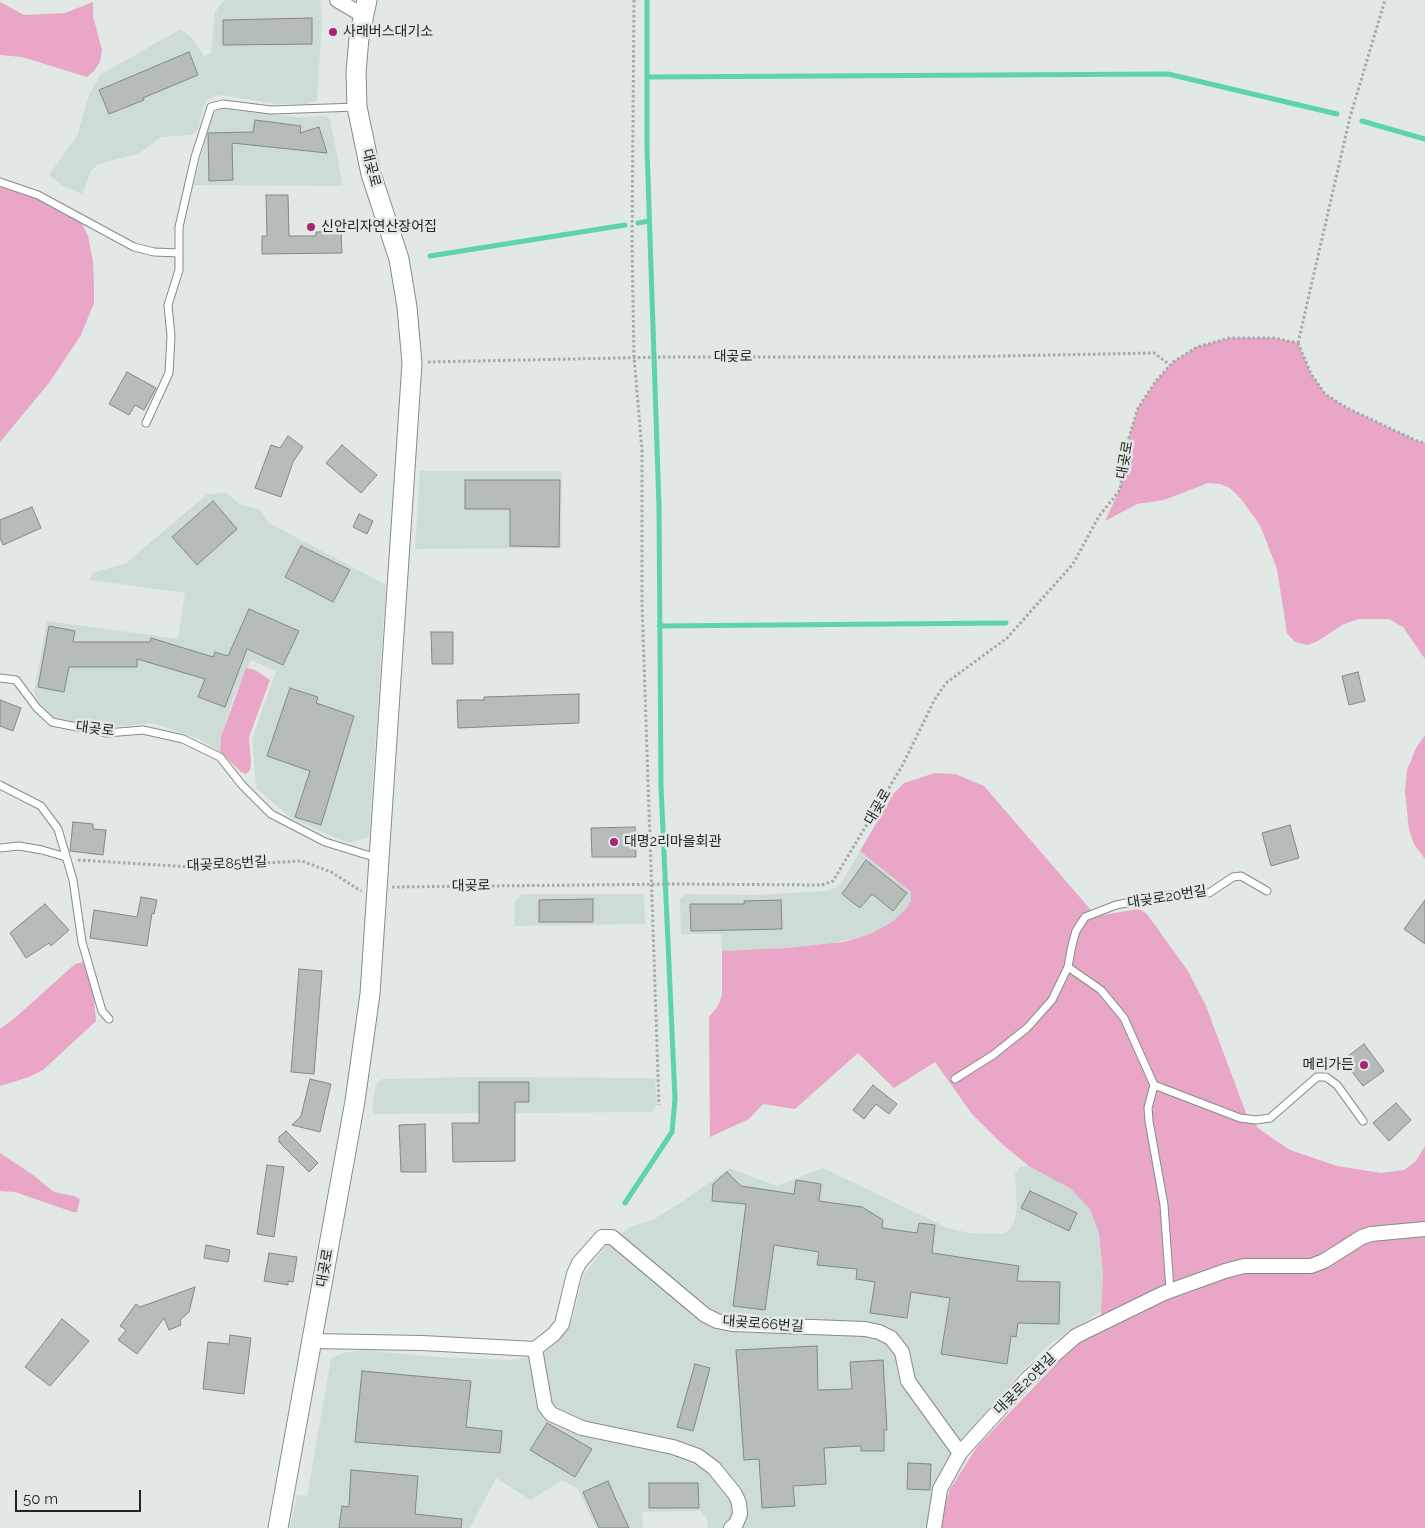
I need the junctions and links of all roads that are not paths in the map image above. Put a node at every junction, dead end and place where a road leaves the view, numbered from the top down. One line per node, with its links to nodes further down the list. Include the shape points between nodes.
1 (338, 0): 2 (street)
2 (365, 8): 3 (street, 대곶로, via 356,72)
3 (357, 107): 5 (lane, via 272,110 223,104 211,107 195,157 180,227); 11 (street, 대곶로, via 370,174 400,259 412,363)
4 (0, 182): 5 (lane, via 38,195 134,247)
5 (180, 253): 6 (lane, via 180,270 168,305 171,336 168,373)
6 (146, 423)
7 (0, 678): 11 (lane, 대곶로, via 16,680 52,722 107,733 143,730 182,739 220,757 271,814 325,842)
8 (0, 785): 10 (lane, via 41,806 58,828)
9 (0, 848): 10 (lane, via 19,846)
10 (66, 857): 14 (lane, via 73,880 82,942 102,1011)
11 (380, 859): 20 (street, 대곶로, via 370,994 356,1101)
12 (1267, 891): 13 (lane, 대곶로20번길, via 1241,876 1233,877 1209,893 1146,898 1097,911 1085,917 1076,931)
13 (1068, 967): 15 (lane, via 1052,1000 1028,1028 994,1055); 16 (lane, via 1101,990 1120,1012)
14 (109, 1019)
15 (955, 1079)
16 (1154, 1085): 17 (lane, via 1240,1118 1256,1120 1270,1118 1318,1077 1326,1077 1338,1085); 19 (lane, via 1148,1108 1149,1121 1164,1204)
17 (1364, 1121)
18 (1425, 1229): 19 (street, 대곶로20번길, via 1371,1234 1312,1266 1244,1266)
19 (1170, 1290): 22 (street, 대곶로20번길, via 1098,1324 1063,1346 1028,1378)
20 (312, 1341): 21 (street); 23 (street, 대곶로)
21 (535, 1349): 22 (street, 대곶로66번길, via 562,1324 579,1264 602,1237 612,1237 705,1315 717,1321 740,1325 865,1329 891,1338 902,1352 908,1381); 24 (street, via 545,1406 551,1414 582,1428 673,1447 698,1456 714,1468 735,1494 740,1514)
22 (960, 1453): 25 (street, 대곶로20번길, via 940,1489)
23 (278, 1528)
24 (731, 1528)
25 (934, 1528)

